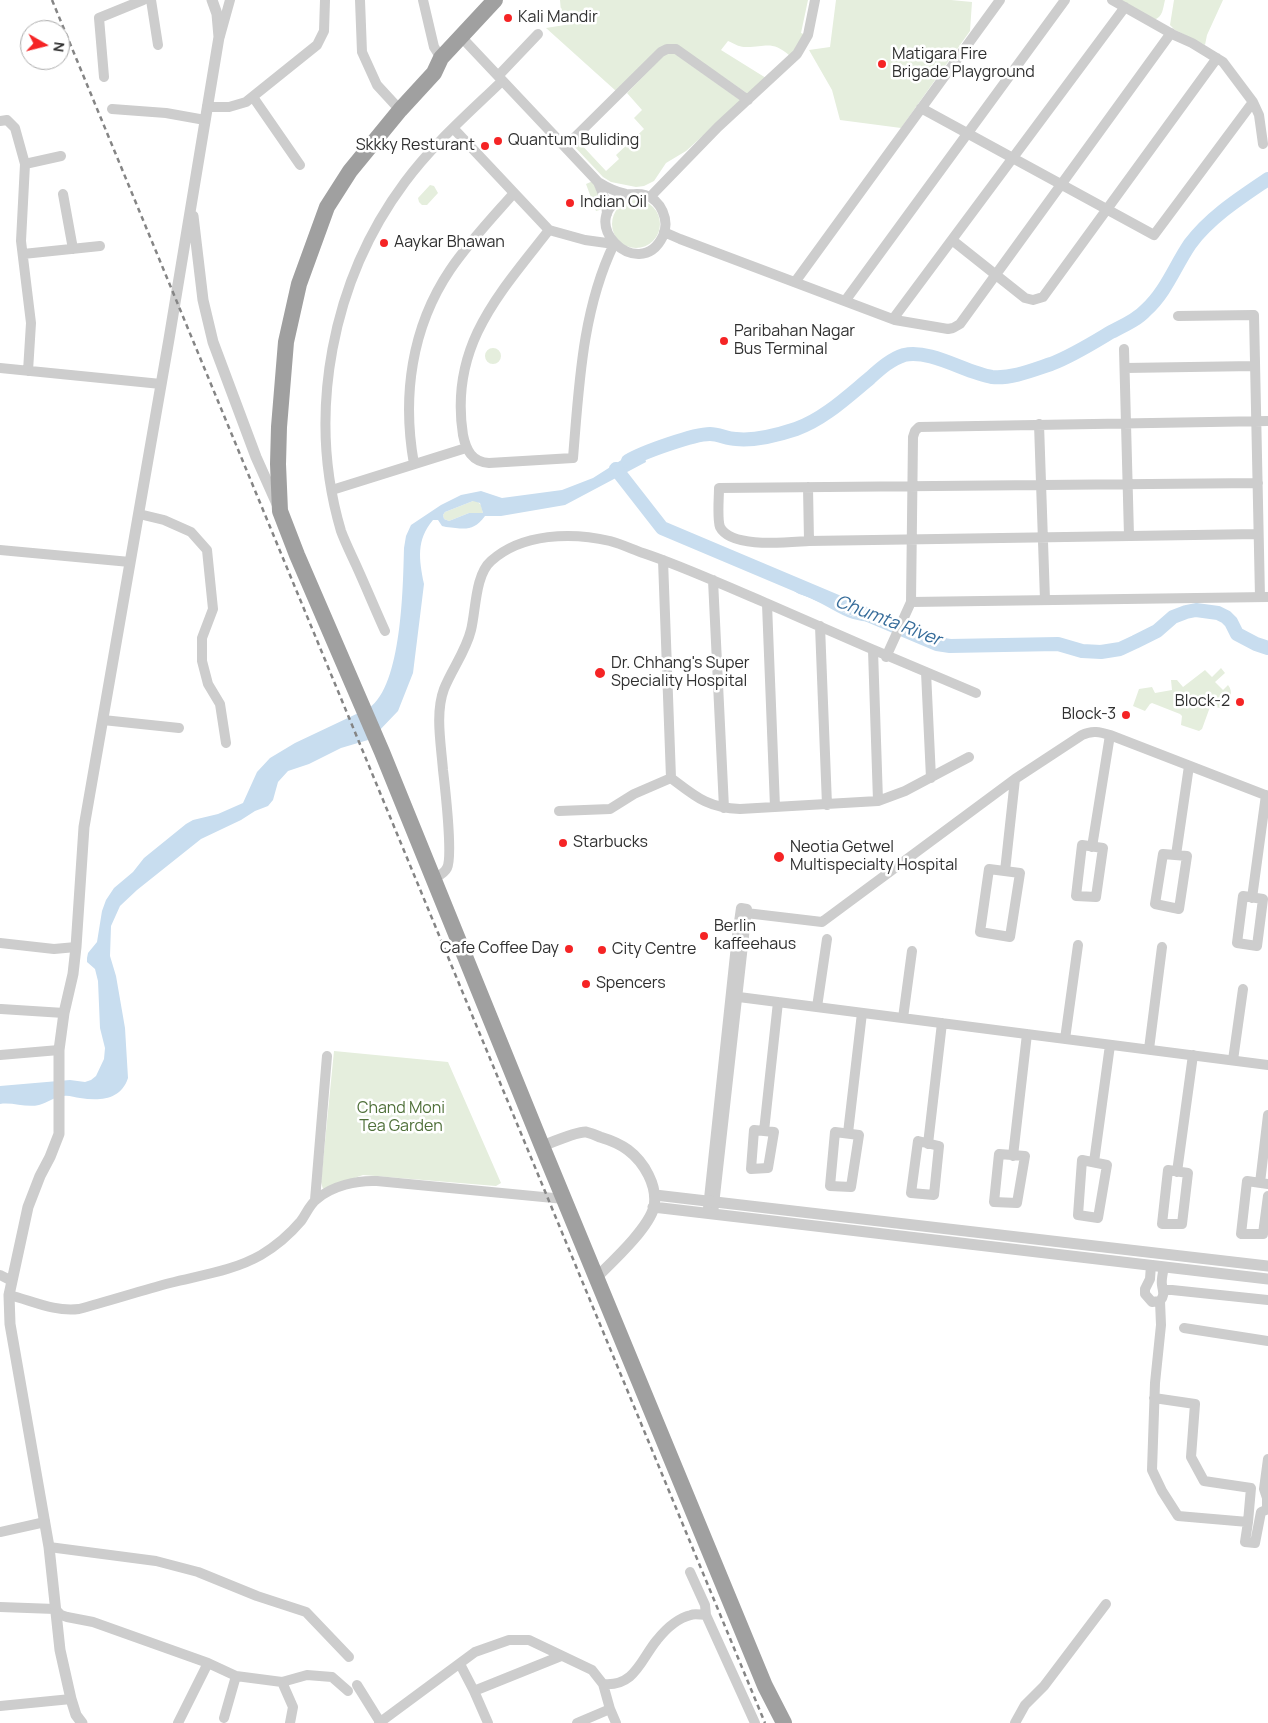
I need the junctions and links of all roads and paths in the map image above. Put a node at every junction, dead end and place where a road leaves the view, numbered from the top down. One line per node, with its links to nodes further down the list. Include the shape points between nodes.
1 (143, 0): 23 (street, via 99,18)
2 (151, 0): 19 (street)
3 (212, 0): 17 (street, via 218,14)
4 (230, 0): 17 (street)
5 (324, 0): 25 (street, via 324,31 317,45)
6 (360, 0): 31 (street, via 362,52 377,85)
7 (423, 0): 20 (street, via 434,47)
8 (496, 0): 20 (highway)
9 (505, 0): 18 (highway)
10 (815, 0): 26 (street, via 808,35 802,46)
11 (1000, 0): 29 (street)
12 (1066, 0): 35 (street)
13 (1112, 0): 14 (street)
14 (1125, 7): 15 (street); 39 (street)
15 (1171, 33): 21 (street); 43 (street)
16 (538, 34): 24 (street)
17 (219, 37): 28 (street)
18 (466, 42): 22 (highway, via 442,69); 24 (street)
19 (158, 45)
20 (441, 58): 22 (highway)
21 (1217, 58): 27 (street); 49 (street)
22 (434, 73): 31 (highway)
23 (104, 77)
24 (500, 78): 34 (street); 37 (street)
25 (253, 97): 28 (street, via 229,107); 41 (street)
26 (748, 100): 37 (street, via 676,50 667,49); 47 (street)
27 (1254, 102): 36 (street); 49 (street, via 1154,235)
28 (207, 107): 32 (street)
29 (921, 108): 35 (street); 59 (street)
30 (112, 109): 32 (street)
31 (400, 110): 81 (highway, via 350,171 327,208 299,284 286,342 278,464)
32 (205, 120): 48 (street)
33 (0, 121): 40 (street, via 7,120 15,128)
34 (453, 128): 44 (street); 80 (street, via 392,200 371,237 346,296 328,381 327,447)
35 (968, 133): 39 (street); 60 (street)
36 (1263, 144)
37 (565, 147): 42 (street)
38 (61, 156): 40 (street)
39 (1013, 158): 43 (street); 53 (street)
40 (25, 164): 57 (street)
41 (300, 165)
42 (598, 182): 46 (street); 50 (street, via 606,202)
43 (1061, 184): 49 (street); 58 (street)
44 (514, 193): 51 (street); 74 (street, via 459,258 426,315 410,379 409,429)
45 (63, 194): 56 (street)
46 (628, 195): 47 (street); 50 (street, via 615,202)
47 (650, 197): 52 (street, via 662,209)
48 (191, 202): 68 (street); 81 (street, via 203,300 213,342)
49 (1107, 210): 58 (street, via 1043,297 1025,298)
50 (607, 216): 54 (street, via 607,231)
51 (549, 230): 54 (street); 73 (street, via 496,297 472,345 461,401)
52 (664, 232): 54 (street, via 655,246 640,253 623,251); 59 (street)
53 (952, 240): 58 (street); 62 (street)
54 (614, 244): 73 (street, via 604,265 589,322 573,458 484,462 472,457)
55 (100, 246): 56 (street)
56 (73, 249): 57 (street)
57 (23, 254): 67 (street, via 31,323)
58 (995, 274): 62 (street, via 957,327 942,328)
59 (795, 282): 60 (street)
60 (845, 301): 62 (street)
61 (1178, 316): 64 (street, via 1254,316)
62 (894, 319)
63 (1124, 349): 66 (street)
64 (1256, 366): 66 (street); 69 (street)
65 (0, 368): 67 (street)
66 (1125, 368): 71 (street)
67 (28, 371): 68 (street)
68 (161, 384): 82 (street)
69 (1256, 421): 70 (street); 71 (street); 75 (street)
70 (1268, 421)
71 (1126, 423): 72 (street); 76 (street)
72 (1039, 424): 77 (street); 78 (street, via 919,427 912,437)
73 (466, 448): 74 (street)
74 (414, 464): 80 (street)
75 (1258, 483): 76 (street); 83 (street)
76 (1128, 484): 77 (street); 84 (street)
77 (1041, 485): 78 (street); 85 (street)
78 (913, 486): 79 (street); 86 (street)
79 (808, 488): 87 (street); 87 (street, via 719,488 719,505 720,526 734,537 760,544)
80 (332, 490): 97 (street, via 342,533)
81 (280, 511): 120 (highway)
82 (139, 514): 90 (street); 105 (street, via 164,520 191,532 207,550 213,609 202,638 202,661 208,684 220,704)
83 (1258, 534): 84 (street); 92 (street)
84 (1129, 536): 85 (street)
85 (1043, 537): 86 (street); 93 (street)
86 (912, 539): 87 (street); 94 (street)
87 (809, 541)
88 (0, 550): 90 (street)
89 (663, 560): 91 (street); 108 (street); 120 (street, via 610,542 546,537 510,548 489,562 476,594 471,632 441,699 440,738 448,862 445,871)
90 (130, 562): 102 (street)
91 (713, 580): 95 (street); 115 (street)
92 (1264, 597): 93 (street)
93 (1045, 600): 94 (street)
94 (911, 602): 99 (street)
95 (767, 604): 96 (street); 114 (street)
96 (820, 626): 98 (street); 113 (street)
97 (385, 631)
98 (873, 650): 99 (street); 112 (street)
99 (886, 657): 100 (street)
100 (926, 672): 101 (street); 109 (street)
101 (976, 693)
102 (103, 720): 103 (street); 125 (street, via 84,827)
103 (179, 728)
104 (1110, 735): 107 (street); 110 (street, via 1086,733); 117 (street)
105 (226, 743)
106 (969, 756): 109 (street)
107 (1189, 766): 111 (street); 118 (street)
108 (671, 778): 115 (street, via 706,803); 116 (street, via 610,809)
109 (931, 778): 112 (street)
110 (1015, 779): 119 (street); 129 (street, via 822,922 746,913 747,908 741,908)
111 (1267, 796): 121 (street)
112 (878, 801): 113 (street)
113 (827, 805): 114 (street)
114 (775, 806): 115 (street)
115 (724, 808)
116 (559, 811)
117 (1092, 847): 117 (street, via 1082,845 1076,896 1096,897 1103,848)
118 (1176, 855): 118 (street, via 1163,854 1155,904 1180,908 1187,856)
119 (1005, 871): 119 (street, via 989,869 980,932 1010,937 1020,873)
120 (433, 879): 151 (highway)
121 (1252, 898): 121 (street, via 1263,899 1257,946 1237,943 1243,896)
122 (827, 939): 131 (street)
123 (0, 943): 125 (street, via 54,949)
124 (1078, 945): 138 (street)
125 (76, 947): 133 (street)
126 (1162, 947): 141 (street)
127 (912, 951): 135 (street)
128 (1243, 989): 145 (street)
129 (734, 996): 130 (street); 160 (street)
130 (778, 1002): 131 (street); 148 (street)
131 (818, 1007): 134 (street)
132 (1, 1009): 133 (street)
133 (64, 1013): 140 (street)
134 (862, 1013): 135 (street); 149 (street)
135 (903, 1018): 136 (street)
136 (942, 1023): 137 (street); 150 (street)
137 (1028, 1034): 138 (street); 152 (street)
138 (1065, 1039): 139 (street)
139 (1110, 1045): 141 (street); 153 (street)
140 (59, 1050): 142 (street); 167 (street, via 59,1134 28,1207)
141 (1148, 1050): 143 (street)
142 (0, 1055)
143 (1193, 1055): 145 (street); 154 (street)
144 (327, 1056): 158 (street)
145 (1233, 1060): 146 (street)
146 (1268, 1065)
147 (1268, 1115): 155 (street)
148 (764, 1131)
149 (848, 1133): 149 (street, via 835,1132 830,1186 851,1187 859,1136)
150 (928, 1144): 150 (street, via 918,1141 911,1193 934,1195 939,1146)
151 (542, 1146): 157 (highway); 159 (street, via 584,1132 618,1144 645,1169 651,1181)
152 (1013, 1156): 152 (street, via 999,1154 994,1202 1017,1203 1025,1156)
153 (1094, 1162): 153 (street, via 1107,1165 1098,1218 1078,1216 1082,1160)
154 (1177, 1172): 154 (street, via 1168,1170 1162,1224 1182,1224 1188,1173)
155 (1264, 1184): 156 (street, via 1247,1181 1241,1234 1263,1234)
156 (1268, 1196)
157 (564, 1199): 158 (street, via 370,1180 347,1184); 165 (highway)
158 (315, 1200): 169 (street, via 301,1221 273,1247 227,1270 79,1310 48,1308)
159 (654, 1201): 160 (street); 165 (street, via 648,1219)
160 (711, 1208): 161 (street); 162 (street)
161 (1151, 1265): 163 (street); 171 (street, via 1145,1294 1152,1302)
162 (1268, 1266)
163 (1164, 1267): 166 (street); 168 (street)
164 (0, 1275): 167 (street)
165 (596, 1278): 206 (highway, via 765,1686)
166 (1268, 1279)
167 (12, 1281): 169 (street)
168 (1164, 1290): 170 (street); 171 (street)
169 (9, 1295): 177 (street, via 10,1324)
170 (1268, 1300)
171 (1160, 1301): 174 (street, via 1162,1324)
172 (1184, 1328): 173 (street)
173 (1268, 1341)
174 (1154, 1398): 178 (street, via 1152,1470 1178,1516); 178 (street, via 1195,1404 1191,1457 1204,1481 1251,1488)
175 (1268, 1459): 176 (street, via 1264,1489)
176 (1267, 1509): 178 (street, via 1261,1512 1255,1542 1245,1542)
177 (45, 1522): 179 (street); 180 (street)
178 (1248, 1522)
179 (0, 1532)
180 (49, 1547): 184 (street); 187 (street, via 156,1560 198,1572 306,1612)
181 (690, 1572): 185 (street)
182 (1106, 1604): 207 (street)
183 (0, 1607): 184 (street)
184 (55, 1609): 188 (street, via 61,1615 93,1622); 194 (street)
185 (706, 1615): 192 (street, via 692,1614 678,1620 657,1640 637,1672 621,1681); 205 (street)
186 (561, 1656): 189 (street, via 529,1640 509,1640 475,1652); 192 (street, via 592,1670); 193 (street)
187 (349, 1657)
188 (208, 1663): 190 (street); 199 (street)
189 (460, 1664): 193 (street); 201 (street)
190 (236, 1676): 191 (street); 197 (street)
191 (282, 1682): 200 (street, via 293,1707); 201 (street, via 307,1674 332,1677 353,1688)
192 (603, 1684): 196 (street)
193 (474, 1691): 202 (street)
194 (71, 1699): 195 (street); 198 (street)
195 (0, 1706)
196 (610, 1709): 203 (street); 204 (street)
197 (224, 1718)
198 (82, 1723)
199 (178, 1723)
200 (290, 1723)
201 (379, 1723)
202 (488, 1723)
203 (577, 1723)
204 (616, 1723)
205 (755, 1723)
206 (784, 1723)
207 (1015, 1723)

